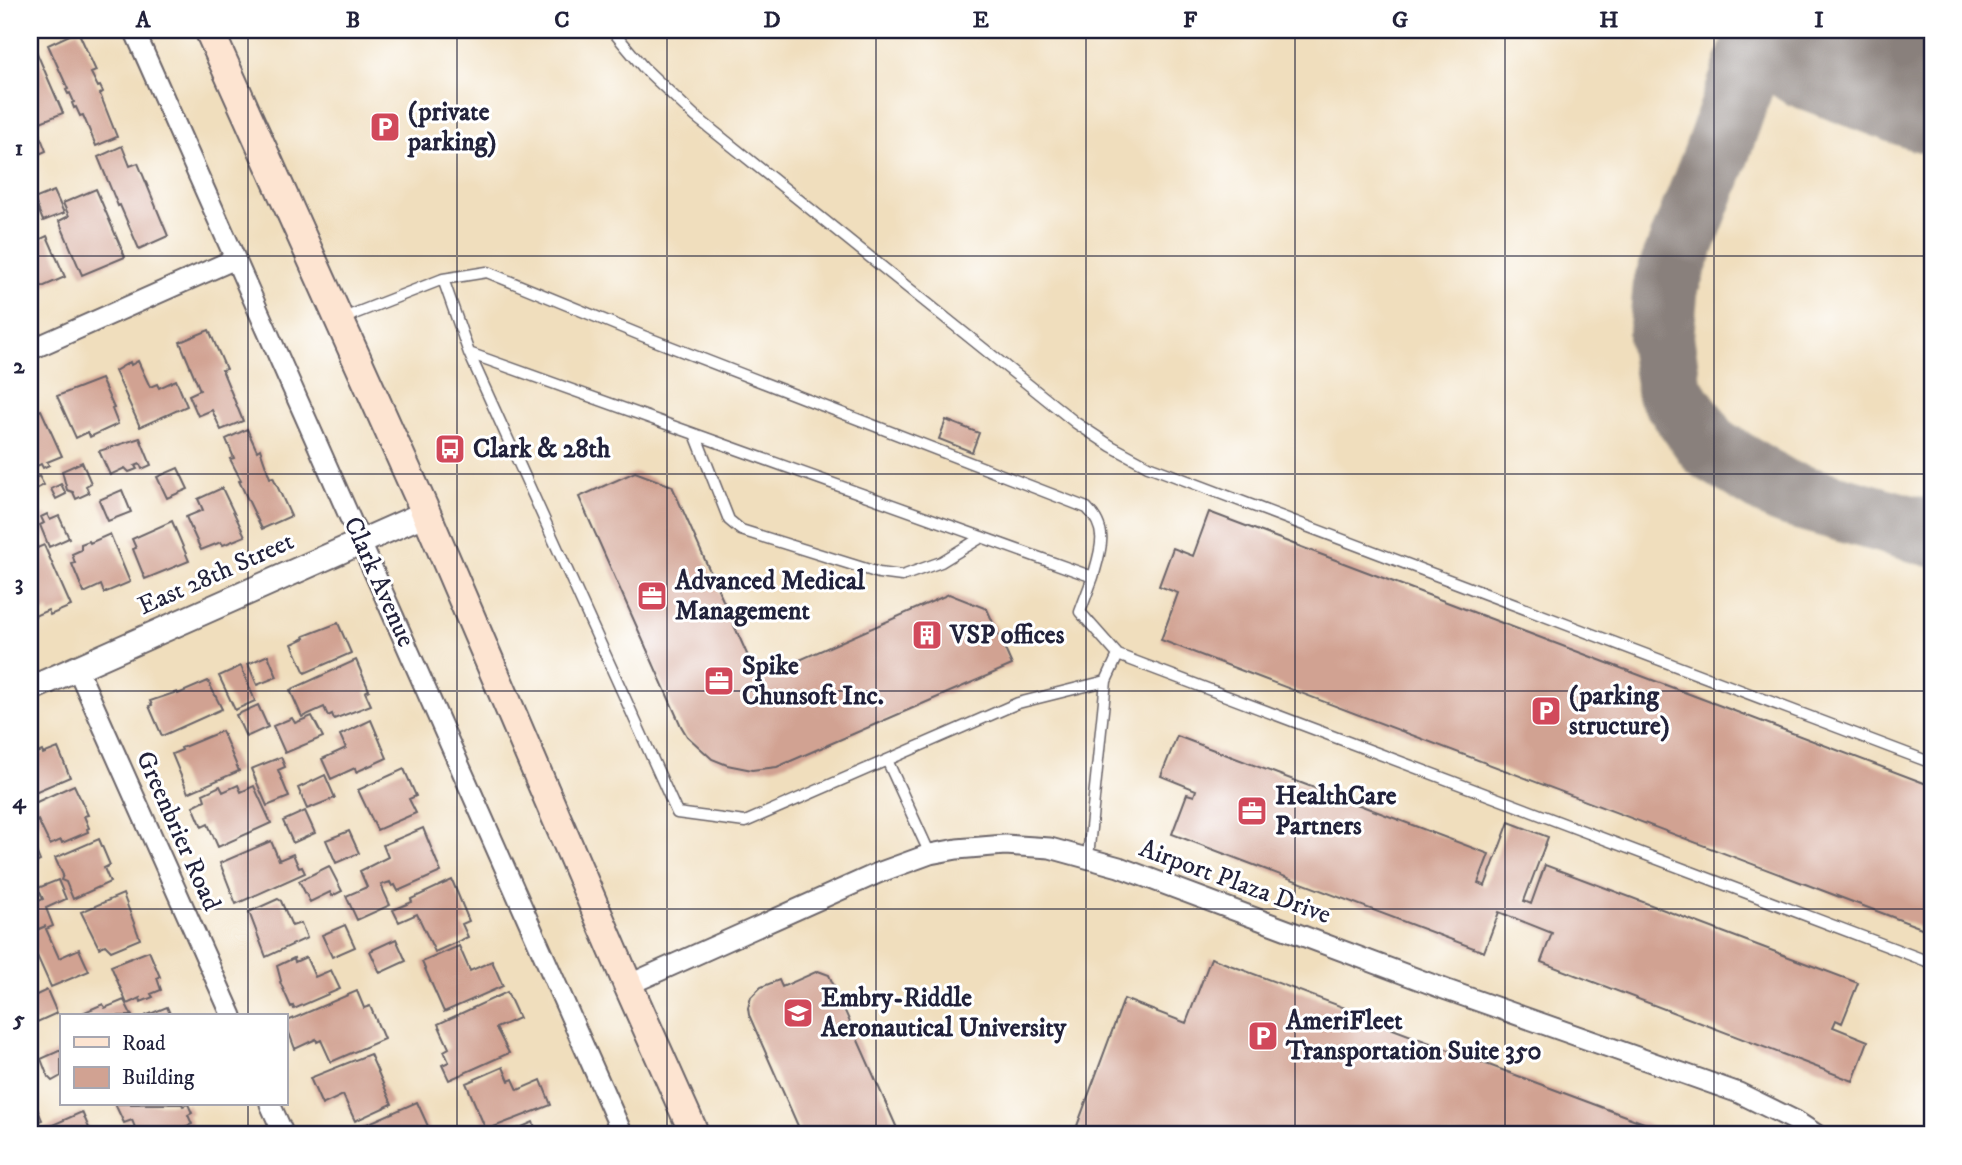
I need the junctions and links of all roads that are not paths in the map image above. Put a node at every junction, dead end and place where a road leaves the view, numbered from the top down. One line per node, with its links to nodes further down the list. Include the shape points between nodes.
1 (134, 30): 4 (street, Clark Avenue)
2 (209, 30): 6 (main road)
3 (612, 30): 19 (lane, via 696,117 1076,423 1111,446 1148,466)
4 (235, 259): 7 (street); 12 (street, Clark Avenue)
5 (443, 279): 6 (lane); 8 (lane); 13 (lane, via 488,272 1087,508 1098,519 1101,535)
6 (338, 321): 10 (main road)
7 (30, 350)
8 (469, 353): 9 (lane); 18 (lane, via 677,813 745,822)
9 (695, 434): 11 (lane); 11 (lane, via 729,520 741,530 902,576 941,562)
10 (426, 513): 12 (street, East 28th Street); 23 (main road)
11 (982, 537): 13 (lane)
12 (362, 543): 15 (street, East 28th Street); 27 (street, Clark Avenue)
13 (1093, 577): 14 (lane, via 1080,612)
14 (1118, 655): 16 (lane); 22 (lane)
15 (77, 668): 17 (street, East 28th Street); 24 (street, Greenbrier Road)
16 (1106, 681): 18 (lane, via 1018,703); 21 (lane)
17 (30, 689)
18 (887, 760): 20 (lane)
19 (1932, 763)
20 (930, 854): 21 (street, Airport Plaza Drive, via 1005,845); 23 (street, Airport Plaza Drive)
21 (1088, 857): 29 (street, Airport Plaza Drive, via 1739,1093)
22 (1932, 963)
23 (628, 985): 28 (main road)
24 (231, 1014)
25 (271, 1106): 26 (street)
26 (284, 1135)
27 (623, 1135)
28 (695, 1135)
29 (1817, 1135)

